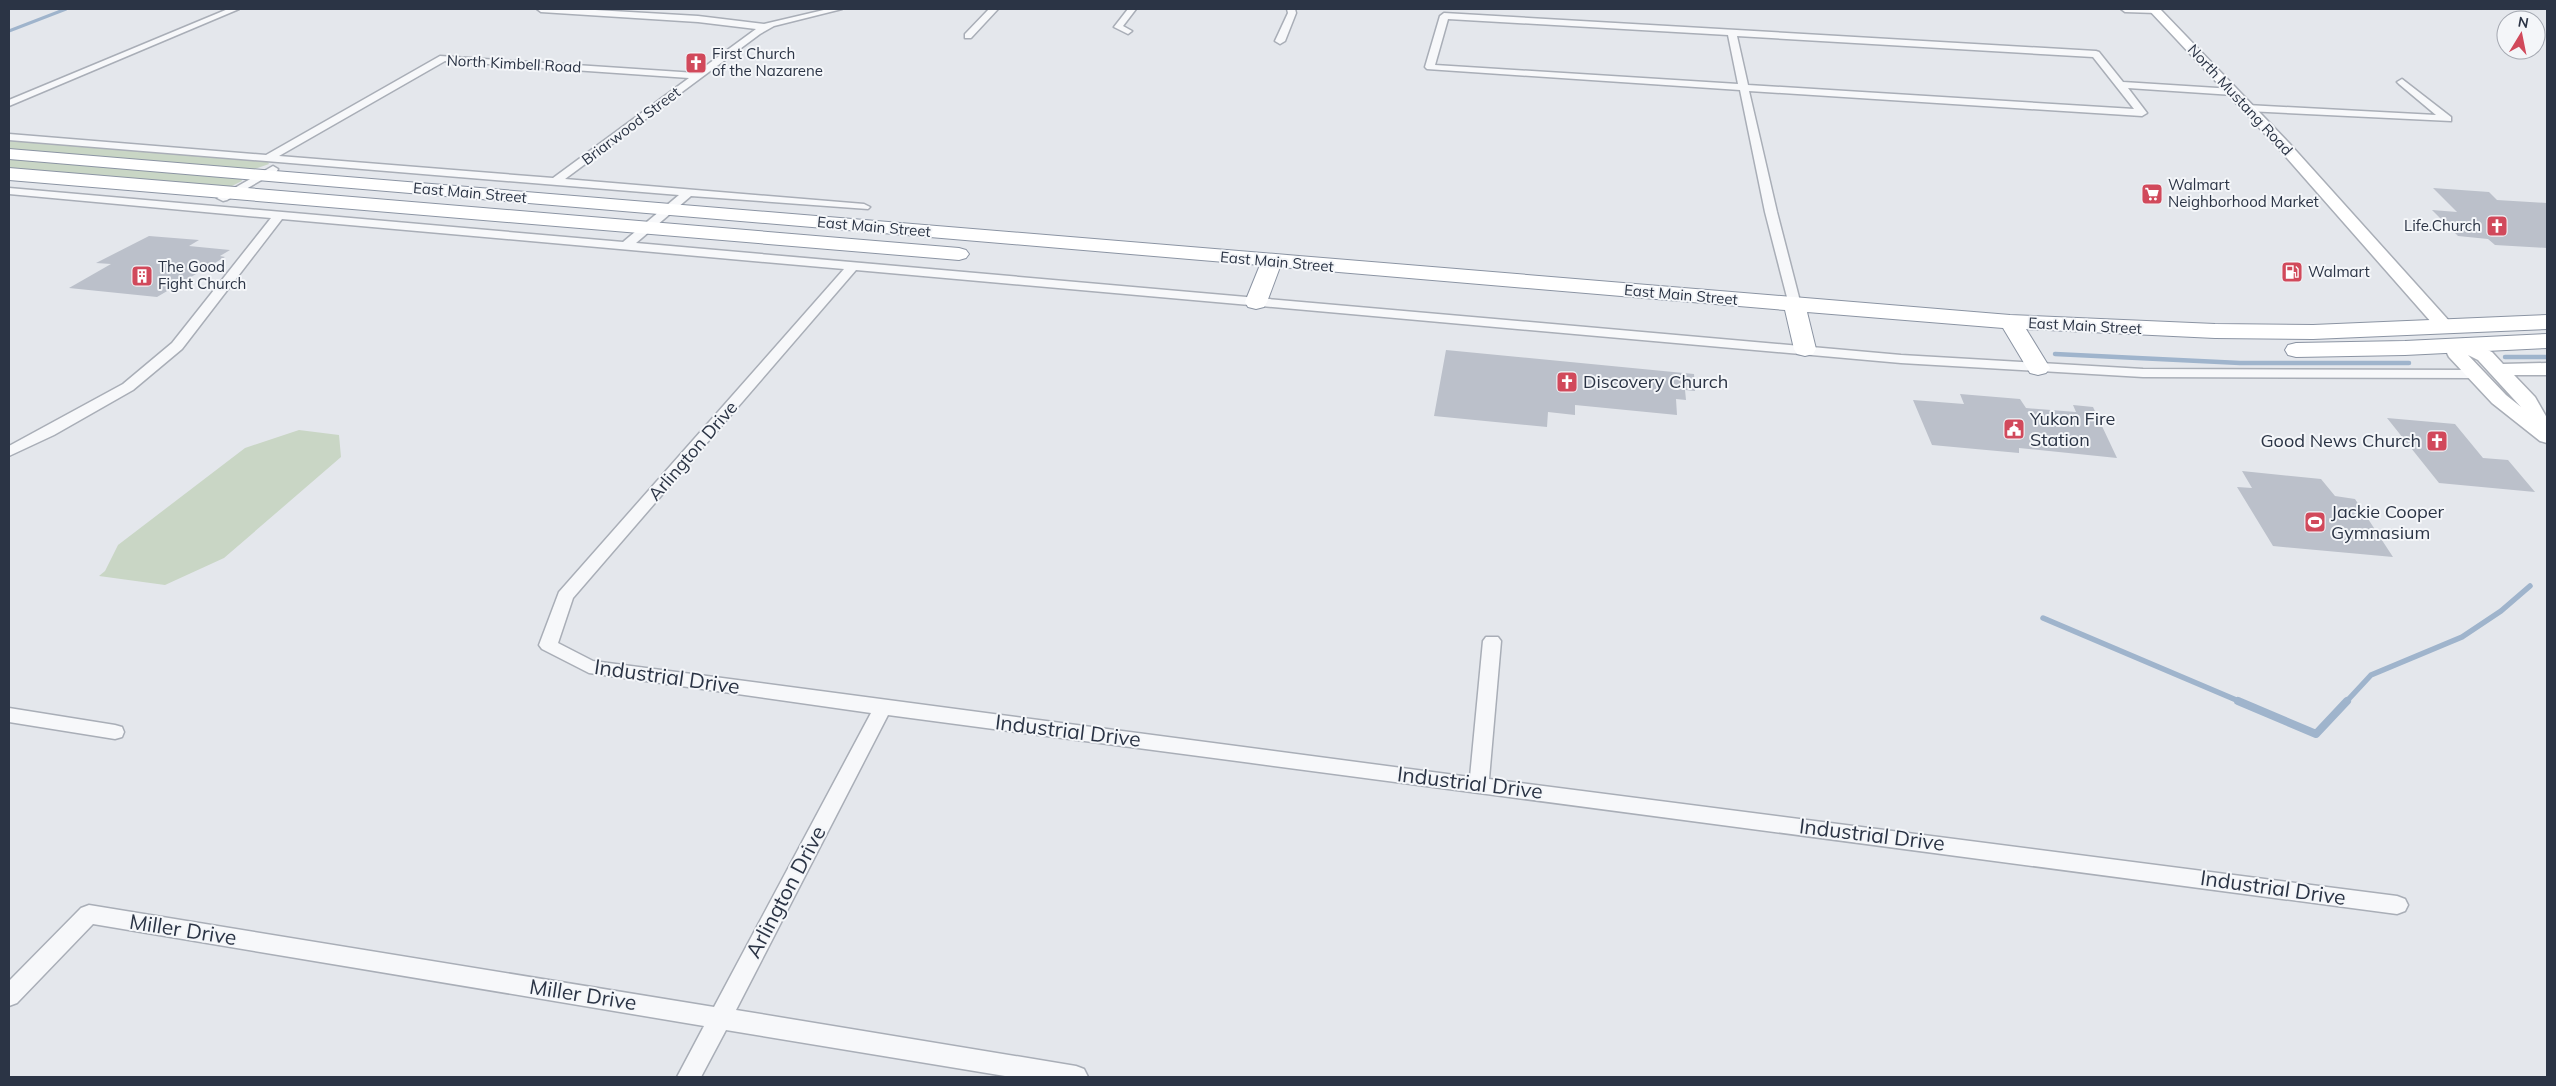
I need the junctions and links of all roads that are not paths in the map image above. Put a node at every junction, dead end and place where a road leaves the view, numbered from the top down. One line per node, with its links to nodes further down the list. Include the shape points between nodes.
1 (235, 9): 17 (street)
2 (541, 9): 3 (street)
3 (546, 9): 11 (street)
4 (713, 9): 11 (street)
5 (838, 9): 12 (street, Briarwood Street)
6 (994, 9): 15 (street)
7 (1132, 9): 13 (street, via 1118,27)
8 (1291, 9): 16 (street)
9 (2125, 9): 10 (street)
10 (2155, 9): 24 (street, North Mustang Road)
11 (698, 18): 12 (street)
12 (765, 27): 18 (street, Briarwood Street)
13 (1128, 31)
14 (1732, 33): 22 (street, via 2096,54); 23 (street); 23 (street, via 1444,16 1430,67)
15 (968, 36)
16 (1280, 41)
17 (132, 54): 19 (street); 20 (street)
18 (698, 76): 32 (street, North Kimbell Road, via 444,58); 34 (street, Briarwood Street)
19 (61, 80): 20 (street); 25 (street)
20 (81, 81): 26 (street)
21 (2402, 82): 27 (street, via 2448,119)
22 (2119, 83): 23 (street, via 2142,113); 24 (street)
23 (1744, 87): 49 (street)
24 (2231, 90): 27 (street, North Mustang Road)
25 (9, 104): 26 (street)
26 (26, 106): 28 (street)
27 (2247, 108): 51 (street, North Mustang Road)
28 (9, 113)
29 (9, 137): 32 (street, East Main Street)
30 (9, 154): 32 (highway, East Main Street)
31 (288, 160): 32 (street); 32 (street, East Main Street); 34 (street, East Main Street)
32 (265, 167): 37 (street); 40 (highway, East Main Street)
33 (9, 174): 37 (highway, East Main Street)
34 (556, 181): 36 (street, East Main Street)
35 (9, 191): 39 (street)
36 (688, 193): 38 (street, East Main Street); 40 (street)
37 (231, 194): 39 (street); 42 (highway, East Main Street)
38 (864, 207)
39 (206, 208): 41 (street)
40 (666, 210): 42 (street); 47 (highway, East Main Street)
41 (279, 215): 43 (street); 61 (street, via 178,346 128,387)
42 (644, 228): 43 (street); 44 (highway, East Main Street)
43 (625, 246): 45 (street)
44 (978, 255)
45 (854, 265): 48 (street); 63 (street, Arlington Drive, via 565,596)
46 (1126, 267): 47 (highway, East Main Street)
47 (1268, 270): 48 (highway); 49 (highway, East Main Street)
48 (1256, 302): 55 (street)
49 (1797, 313): 52 (highway, East Main Street); 55 (highway)
50 (2547, 322): 51 (highway, East Main Street)
51 (2445, 327): 52 (highway, East Main Street, via 2313,332); 54 (highway)
52 (2016, 331): 54 (highway, East Main Street, via 2243,350); 56 (highway)
53 (2547, 341): 54 (highway, East Main Street)
54 (2464, 345): 58 (street, via 2485,356); 59 (street, via 2456,353)
55 (1805, 350): 56 (street)
56 (2038, 368): 59 (street, via 2144,374)
57 (2547, 369): 58 (street)
58 (2498, 370): 60 (street, via 2528,401)
59 (2476, 374): 60 (street, via 2499,399)
60 (2547, 437)
61 (9, 452)
62 (1492, 641): 67 (street)
63 (548, 645): 64 (street, Industrial Drive, via 589,667)
64 (883, 707): 67 (street, Industrial Drive); 70 (street, Arlington Drive)
65 (9, 715): 66 (street)
66 (115, 732)
67 (1479, 784): 68 (street, Industrial Drive)
68 (2397, 905)
69 (9, 996): 70 (street, Miller Drive, via 89,914)
70 (720, 1018): 71 (street, Arlington Drive); 72 (street, Miller Drive)
71 (689, 1077)
72 (1076, 1077)

